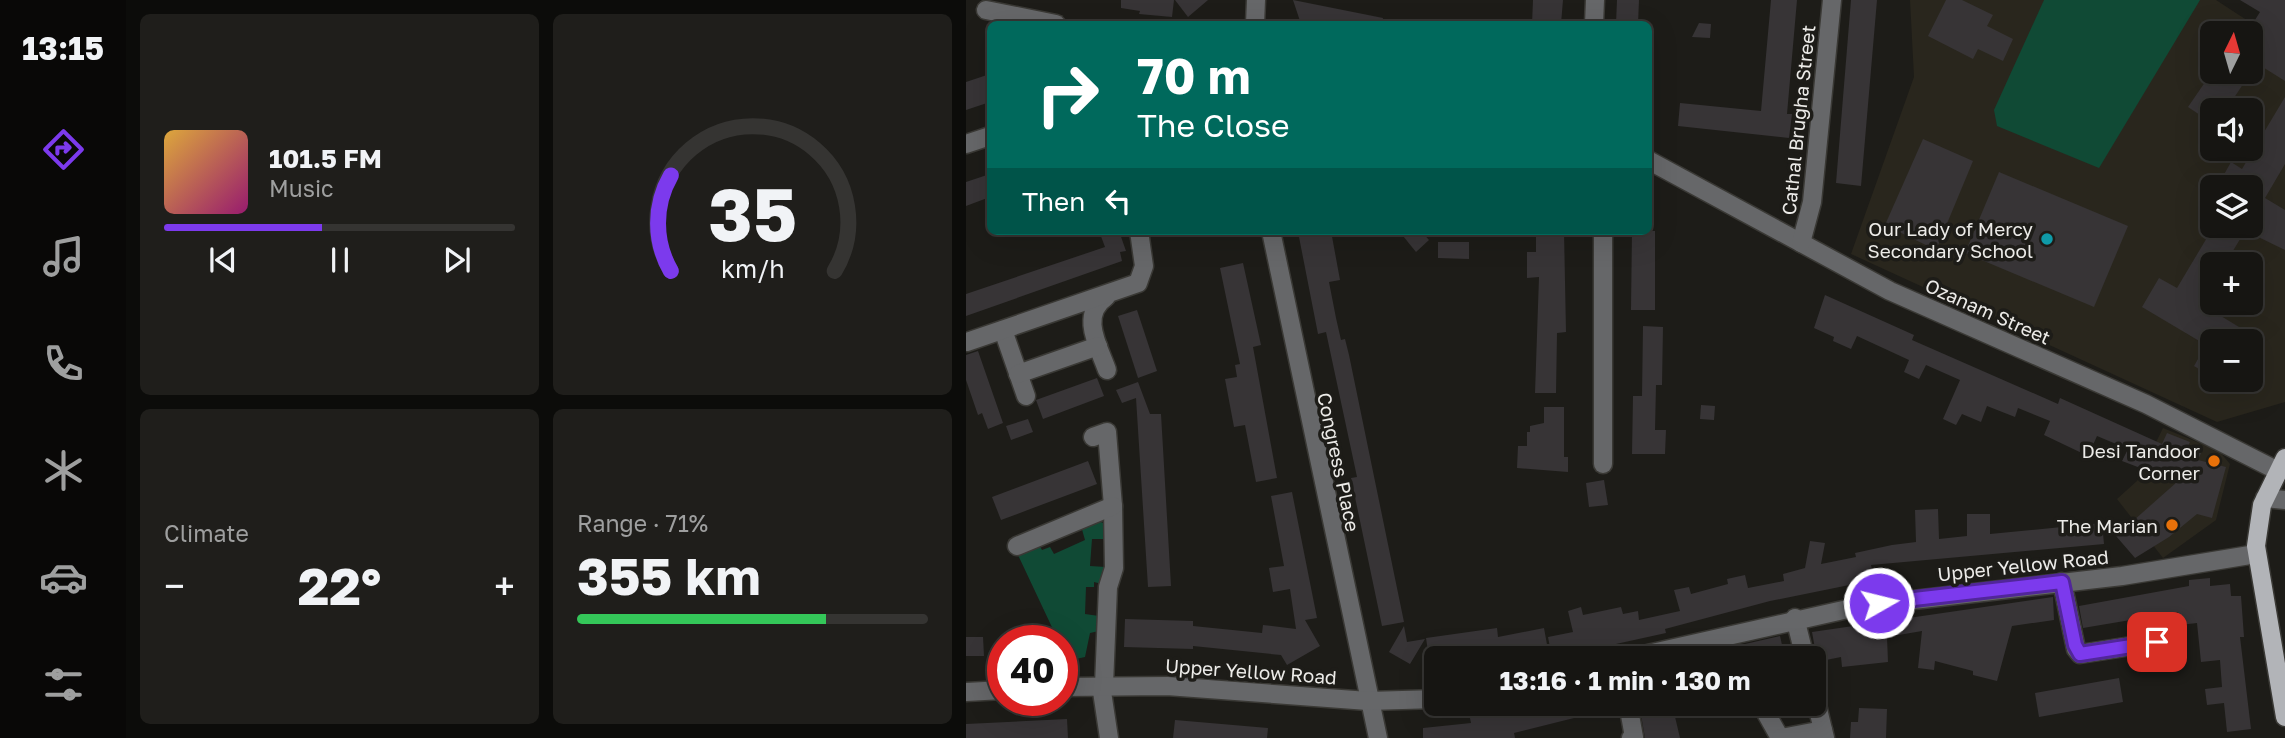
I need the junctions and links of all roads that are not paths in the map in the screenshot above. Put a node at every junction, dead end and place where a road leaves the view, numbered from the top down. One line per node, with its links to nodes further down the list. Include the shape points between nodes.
1 (1256, 0): 6 (street)
2 (1595, 0): 7 (street)
3 (1832, 0): 14 (street, Cathal Brugha Street, via 1812,202)
4 (986, 10): 5 (street)
5 (1041, 21)
6 (1255, 21)
7 (1594, 21)
8 (987, 137): 9 (street)
9 (966, 144)
10 (1652, 162): 14 (street, Ozanam Street)
11 (1140, 235): 15 (street, via 1142,278)
12 (1272, 235): 40 (street, Congress Place)
13 (1603, 235): 23 (street)
14 (1801, 243): 24 (street, Ozanam Street, via 1890,291)
15 (1115, 292): 16 (street); 18 (street, via 1098,303 1092,314)
16 (1003, 330): 17 (street); 20 (street)
17 (967, 342)
18 (1098, 346): 19 (street); 20 (street)
19 (1107, 370)
20 (1018, 374): 21 (street)
21 (1026, 396)
22 (1093, 437): 27 (street, via 1107,432)
23 (1602, 464)
24 (2281, 465): 25 (main road)
25 (2265, 498): 26 (street); 29 (main road)
26 (2285, 500)
27 (1114, 506): 28 (street); 35 (street, via 1114,568 1108,587)
28 (1017, 546)
29 (2256, 554): 30 (street, Upper Yellow Road); 44 (main road)
30 (2062, 582): 31 (street, Upper Yellow Road, via 1898,600); 32 (street, via 2080,654)
31 (1795, 618): 33 (street, Upper Yellow Road); 34 (street)
32 (2157, 642)
33 (1680, 646)
34 (1802, 646)
35 (1102, 685): 36 (street, Upper Yellow Road); 40 (street, Upper Yellow Road, via 1202,687); 46 (street)
36 (1078, 686)
37 (987, 691): 38 (street)
38 (966, 692)
39 (1424, 699): 40 (street, Upper Yellow Road)
40 (1368, 701): 47 (street, Congress Place)
41 (1630, 716): 48 (street)
42 (1768, 716): 49 (street)
43 (1820, 716): 45 (street)
44 (2285, 717)
45 (1824, 734): 49 (street)
46 (1110, 738)
47 (1378, 738)
48 (1633, 738)
49 (1780, 738)

